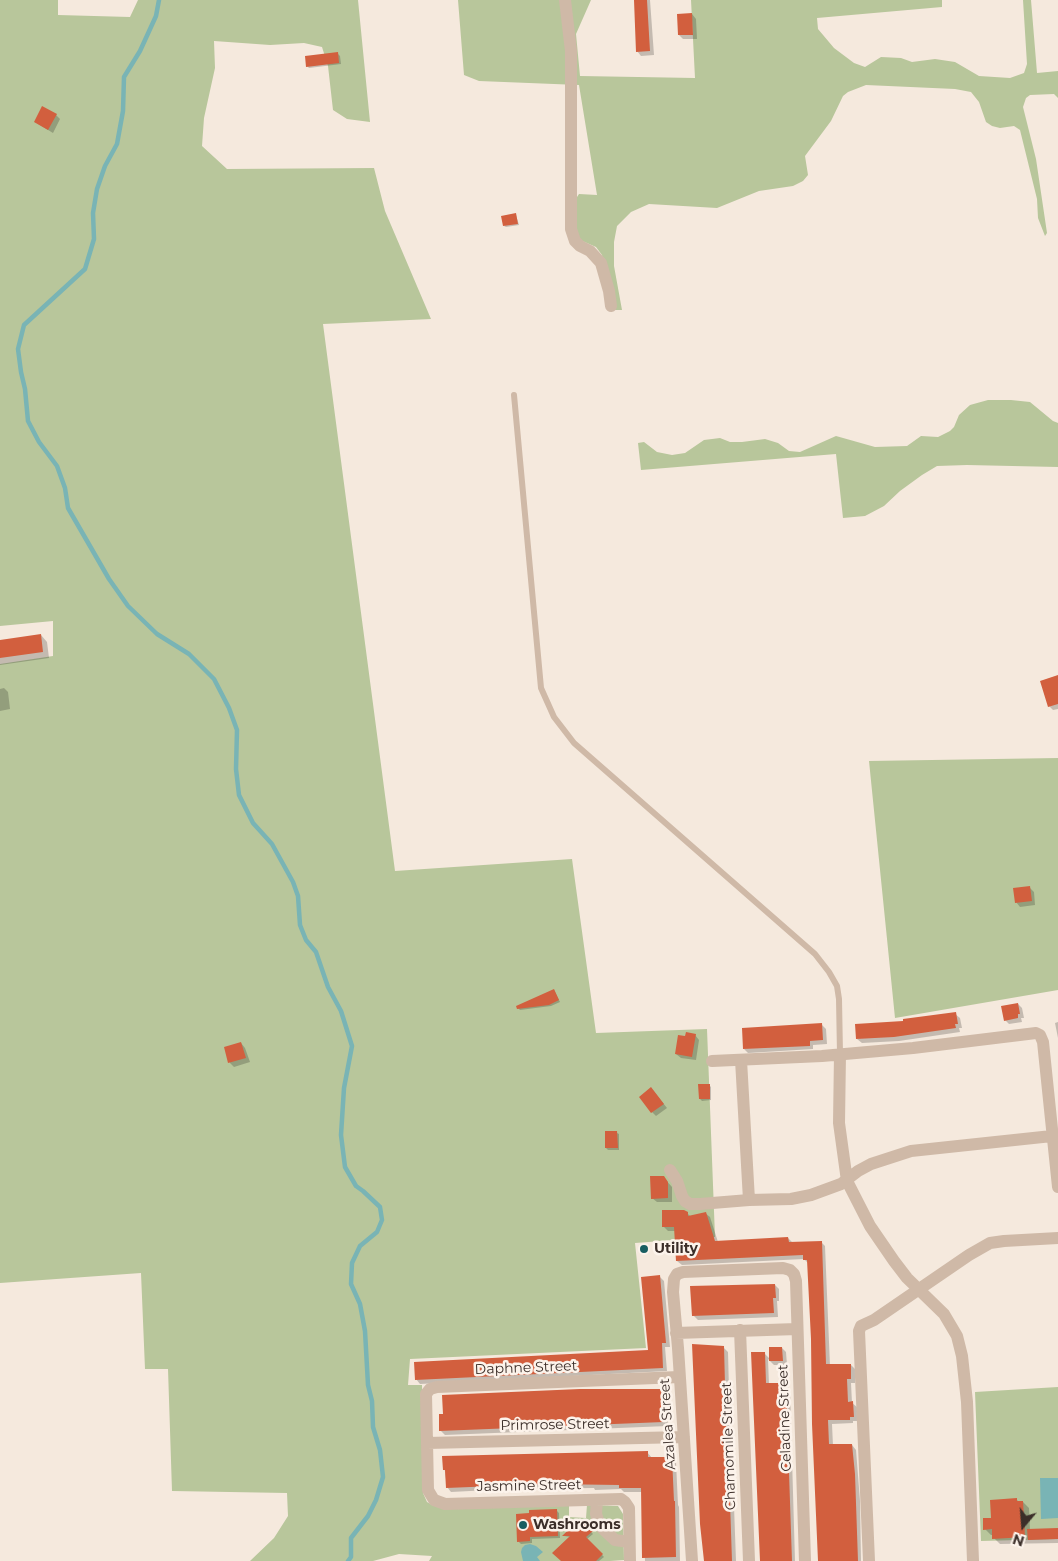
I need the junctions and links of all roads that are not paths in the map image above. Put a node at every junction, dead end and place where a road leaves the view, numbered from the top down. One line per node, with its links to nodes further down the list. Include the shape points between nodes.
1 (565, 0): 2 (street, via 571,51 571,229 580,246 601,263)
2 (610, 306)
3 (514, 395): 4 (lane, via 541,688 554,717 574,743 815,954 837,986)
4 (840, 1054): 5 (street); 7 (street, via 941,1046 1036,1033 1043,1042); 9 (street, via 839,1123)
5 (741, 1060): 6 (street); 11 (street)
6 (712, 1061)
7 (1052, 1136): 9 (street, via 911,1151 871,1164); 10 (street)
8 (670, 1170): 11 (street, via 682,1196 690,1204)
9 (847, 1181): 11 (street, via 801,1198); 14 (street, via 870,1226)
10 (1058, 1187)
11 (748, 1200)
12 (1058, 1238): 14 (street, via 990,1243)
13 (673, 1286): 15 (street, Celadine Street, via 674,1279 683,1272 790,1270 796,1281); 17 (street, Azalea Street)
14 (918, 1289): 27 (street, via 859,1330); 28 (street, via 944,1314 957,1336 962,1356 968,1402)
15 (797, 1329): 16 (street); 26 (street, Celadine Street)
16 (740, 1330): 17 (street); 25 (street, Chamomile Street)
17 (676, 1333): 18 (street, Azalea Street)
18 (679, 1377): 19 (street, Azalea Street); 20 (street, Daphne Street, via 433,1387 426,1394)
19 (684, 1437): 20 (street, Primrose Street); 24 (street, Azalea Street)
20 (427, 1443): 21 (street, Jasmine Street, via 428,1490 439,1503)
21 (597, 1500): 22 (street, via 596,1514 600,1526 615,1540); 22 (street, Jasmine Street, via 625,1502 629,1508)
22 (629, 1542): 23 (street, Jasmine Street)
23 (630, 1561)
24 (692, 1561)
25 (749, 1561)
26 (805, 1561)
27 (869, 1561)
28 (973, 1561)

